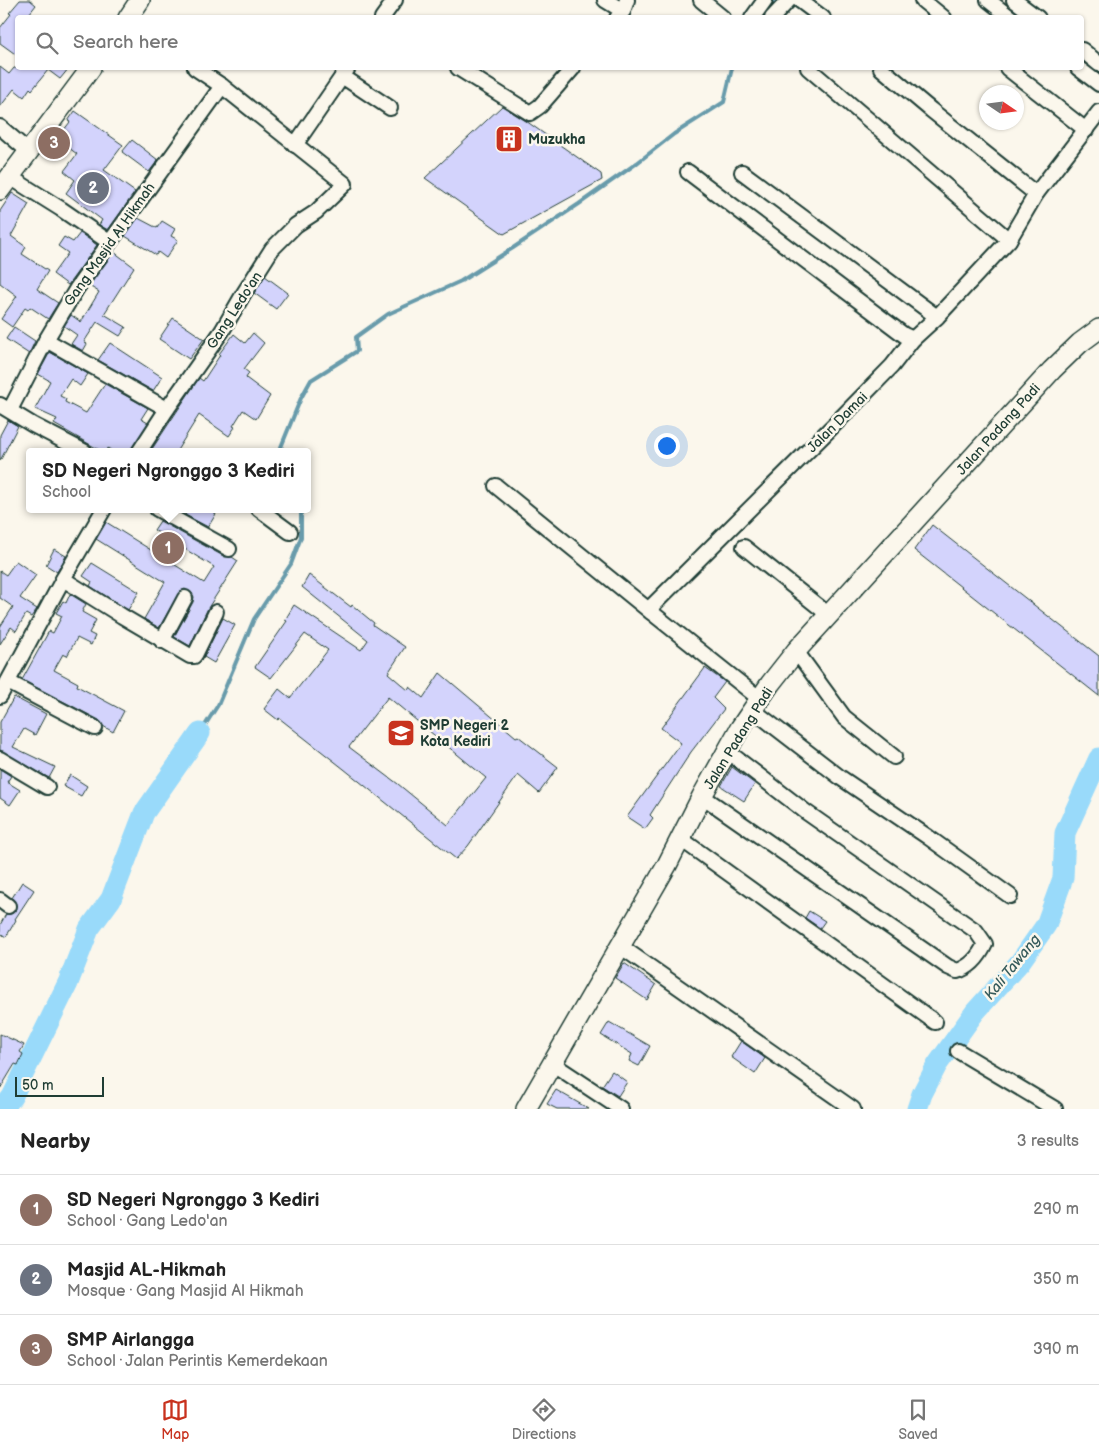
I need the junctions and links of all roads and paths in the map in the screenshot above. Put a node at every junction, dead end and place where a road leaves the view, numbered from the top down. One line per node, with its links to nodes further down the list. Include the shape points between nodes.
1 (140, 0): 12 (main road)
2 (395, 0): 13 (street)
3 (605, 0): 11 (street)
4 (701, 0): 14 (street)
5 (765, 0): 15 (street)
6 (789, 0): 16 (street)
7 (799, 0): 17 (street)
8 (922, 0): 18 (street)
9 (988, 0): 19 (street)
10 (1014, 0): 20 (street)
11 (622, 9)
12 (130, 15)
13 (384, 15)
14 (719, 15)
15 (754, 15)
16 (775, 15)
17 (819, 15)
18 (940, 15)
19 (1007, 15)
20 (1034, 15)
21 (1084, 52): 22 (street)
22 (1099, 64)
23 (89, 70): 39 (main road)
24 (199, 70): 33 (street)
25 (461, 70): 26 (street, via 530,113)
26 (571, 70)
27 (810, 70): 44 (street)
28 (883, 70): 43 (street)
29 (1010, 70): 37 (street)
30 (1081, 70): 32 (street)
31 (345, 72): 34 (street); 38 (street)
32 (1099, 84)
33 (222, 86): 38 (street); 45 (street, Gang Masjid Al Hikmah)
34 (390, 108)
35 (1099, 112): 37 (street, Jalan Damai)
36 (0, 127): 39 (street)
37 (1086, 130): 43 (street, Jalan Damai)
38 (295, 146): 51 (street, Gang Ledo'an, via 345,184 272,249 222,331)
39 (28, 151): 42 (main road)
40 (688, 172): 48 (street)
41 (742, 172): 46 (street)
42 (5, 184): 45 (street, via 61,209)
43 (1036, 194): 44 (street, Jalan Damai)
44 (1008, 240): 46 (street, Jalan Damai)
45 (109, 242): 49 (street, Gang Masjid Al Hikmah)
46 (937, 317): 48 (street, Jalan Damai)
47 (1099, 329): 65 (main road, Jalan Padang Padi, via 1052,370)
48 (913, 339): 64 (street, Jalan Damai, via 857,402 654,603)
49 (46, 340): 50 (street, Gang Masjid Al Hikmah); 51 (street)
50 (5, 407): 52 (street)
51 (167, 409): 53 (street, Gang Ledo'an)
52 (78, 448)
53 (145, 448)
54 (496, 486): 64 (street)
55 (102, 513): 61 (street)
56 (164, 513): 60 (street)
57 (264, 513): 58 (street)
58 (290, 532)
59 (744, 547): 65 (street)
60 (229, 549)
61 (63, 579): 66 (street); 68 (street)
62 (185, 598): 66 (street)
63 (216, 612): 66 (street, via 194,656)
64 (651, 612): 70 (street)
65 (829, 615): 67 (main road, Jalan Padang Padi)
66 (162, 640)
67 (796, 652): 70 (main road, Jalan Padang Padi); 73 (street, via 844,717)
68 (8, 682): 69 (street); 71 (street)
69 (0, 696)
70 (756, 704): 72 (main road, Jalan Padang Padi); 78 (street, via 841,778)
71 (95, 728)
72 (727, 751): 76 (main road, Jalan Padang Padi); 76 (street, via 806,812 976,931 985,944 982,952 968,967 957,971 948,967)
73 (894, 756)
74 (0, 759): 75 (street)
75 (47, 787)
76 (702, 796): 77 (main road, Jalan Padang Padi)
77 (681, 839): 79 (main road, Jalan Padang Padi); 80 (street)
78 (1010, 896)
79 (620, 946): 82 (main road, Jalan Padang Padi); 85 (street)
80 (935, 1022)
81 (958, 1051): 86 (street)
82 (553, 1064): 83 (main road, Jalan Padang Padi); 84 (street)
83 (526, 1109)
84 (621, 1109)
85 (852, 1109)
86 (1055, 1109)

